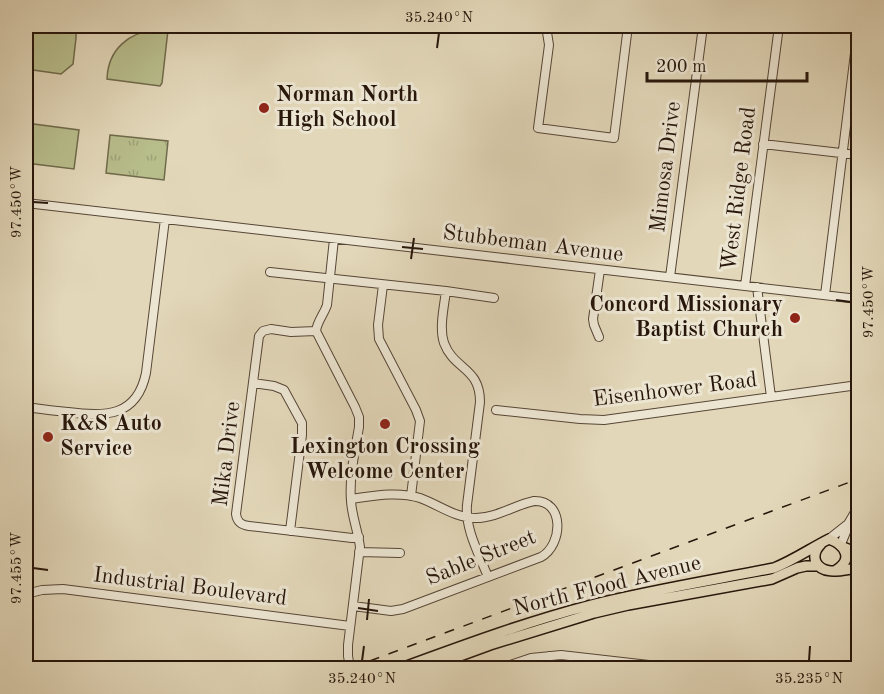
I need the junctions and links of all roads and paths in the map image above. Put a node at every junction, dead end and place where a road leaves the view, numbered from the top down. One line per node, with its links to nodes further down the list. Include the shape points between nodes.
1 (546, 26): 2 (street, via 549,45 538,129 614,138)
2 (628, 26)
3 (703, 26): 14 (street, Mimosa Drive)
4 (779, 26): 6 (street, West Ridge Road)
5 (858, 29): 7 (street)
6 (764, 144): 7 (street); 17 (street, West Ridge Road)
7 (843, 153): 8 (street); 20 (street)
8 (858, 155)
9 (26, 203): 10 (street, Stubbeman Avenue)
10 (165, 219): 11 (street, Stubbeman Avenue); 28 (street, via 147,372 136,397 122,409 98,415)
11 (334, 239): 12 (street, Stubbeman Avenue); 15 (street)
12 (600, 270): 14 (street, Stubbeman Avenue); 24 (street, via 593,320)
13 (270, 272): 15 (street)
14 (670, 278): 17 (street, Stubbeman Avenue)
15 (330, 279): 16 (street); 23 (street, via 325,311)
16 (383, 285): 19 (street); 30 (street, via 380,339 420,421)
17 (745, 286): 18 (street, Stubbeman Avenue)
18 (757, 287): 20 (street, Stubbeman Avenue); 27 (street)
19 (446, 291): 21 (street); 33 (street, via 444,342 450,354 473,376 480,402)
20 (825, 296): 22 (street, Stubbeman Avenue)
21 (494, 298)
22 (858, 299)
23 (315, 331): 25 (street, Mika Drive, via 263,332 258,340); 31 (street, via 356,407 359,427)
24 (599, 337)
25 (253, 383): 35 (street, via 282,389 302,423); 35 (street, Mika Drive, via 236,513 238,521 245,525)
26 (858, 386): 27 (street, Eisenhower Road)
27 (771, 397): 29 (street, Eisenhower Road, via 597,420)
28 (26, 407)
29 (496, 410)
30 (411, 496): 31 (street, Sable Street); 33 (street, Sable Street)
31 (351, 499): 36 (street)
32 (858, 507): 34 (street)
33 (466, 517): 45 (street); 45 (street, Sable Street, via 489,516 537,500 552,507 556,517 555,540 549,552)
34 (848, 524): 37 (street); 38 (street)
35 (290, 531): 36 (street)
36 (359, 537): 39 (street)
37 (825, 541): 38 (main road); 42 (main road, via 816,549); 51 (main road, North Flood Avenue, via 774,568 592,605 487,637)
38 (842, 546): 41 (main road); 44 (main road, via 846,558)
39 (359, 552): 40 (street); 47 (street)
40 (400, 553)
41 (858, 553)
42 (819, 566): 44 (main road); 52 (main road, North Flood Avenue, via 797,568 772,579 594,613)
43 (858, 568): 44 (main road)
44 (836, 570)
45 (488, 577): 47 (street, Sable Street, via 403,609)
46 (26, 594): 48 (street, Industrial Boulevard, via 69,590)
47 (353, 606): 48 (street)
48 (350, 626): 50 (street)
49 (549, 656): 53 (street); 54 (street); 55 (street)
50 (350, 669)
51 (401, 669)
52 (427, 669)
53 (501, 669)
54 (548, 669)
55 (675, 669)

